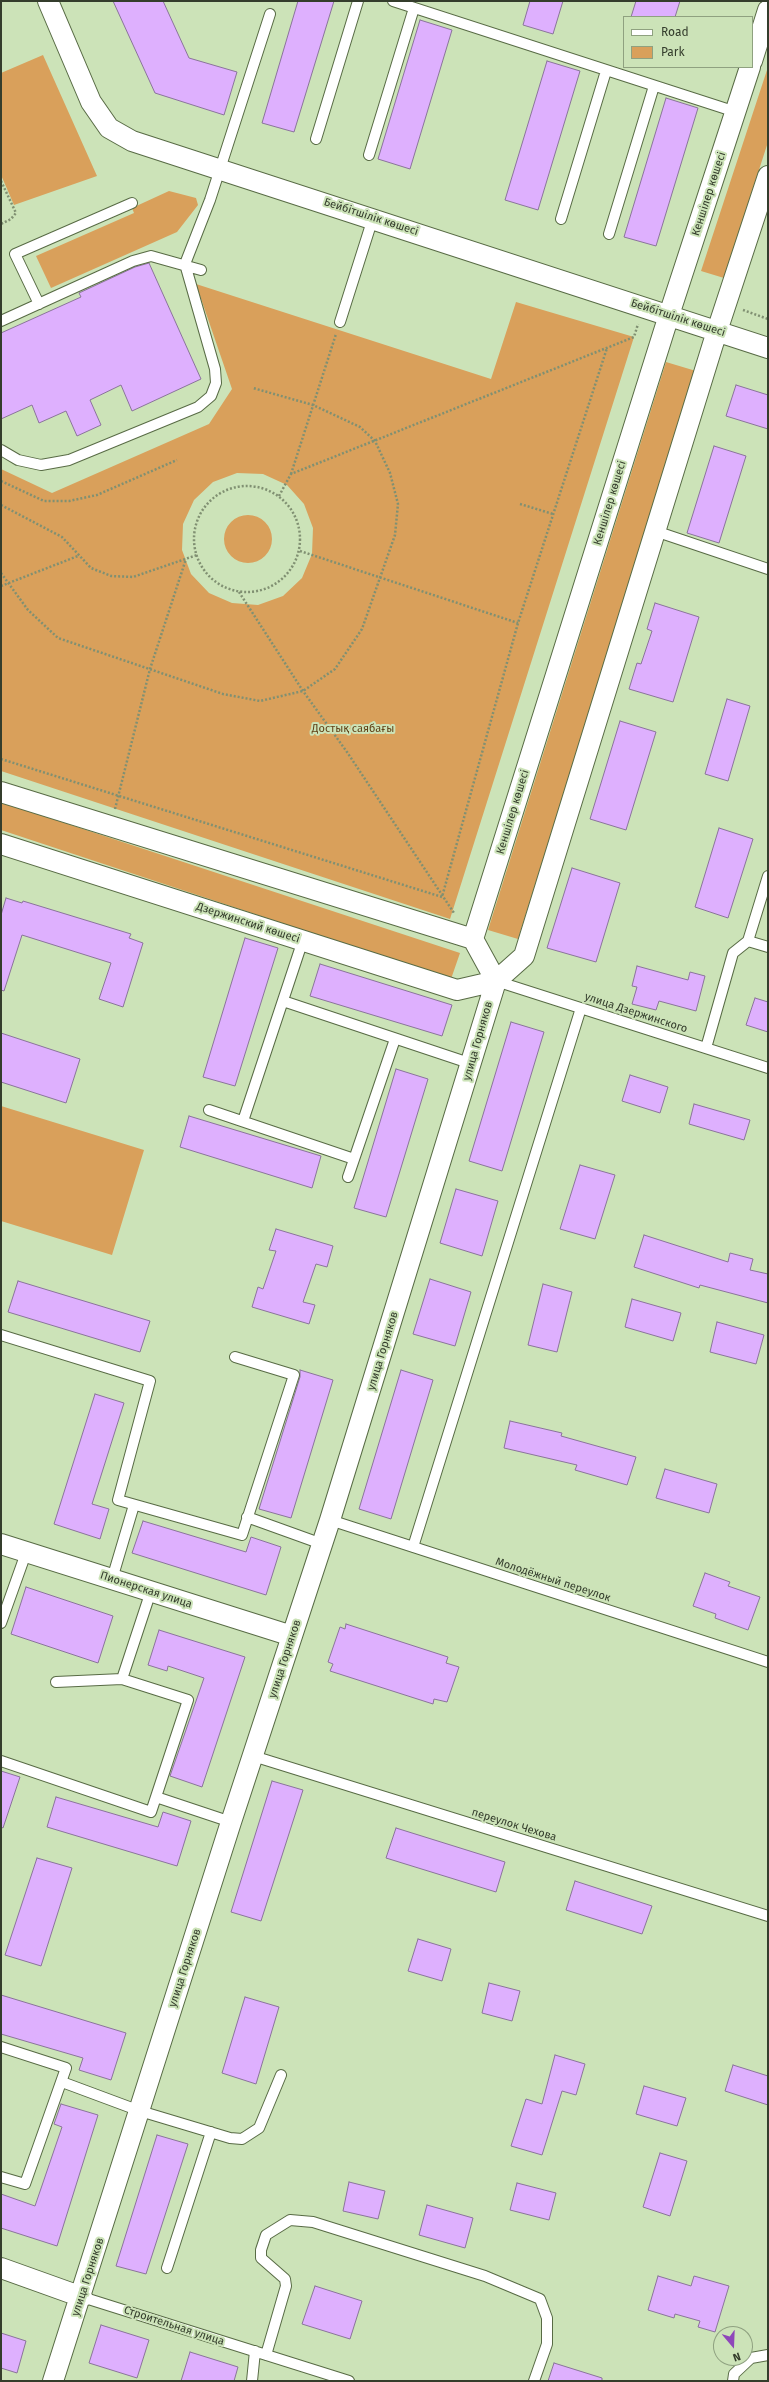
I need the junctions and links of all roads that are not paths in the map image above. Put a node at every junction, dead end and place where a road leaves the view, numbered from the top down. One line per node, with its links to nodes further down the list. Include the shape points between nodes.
1 (48, 1): 14 (street, Бейбітшілік көшесі, via 91,102 109,128 132,141)
2 (358, 1): 12 (lane)
3 (393, 1): 4 (lane)
4 (414, 8): 9 (lane); 13 (lane)
5 (768, 10): 7 (street)
6 (270, 14): 14 (lane)
7 (753, 58)
8 (750, 68): 11 (street, Кеншілер көшесі)
9 (606, 71): 10 (lane); 18 (lane)
10 (654, 86): 11 (lane); 19 (lane)
11 (736, 112): 23 (street, Кеншілер көшесі)
12 (316, 138)
13 (369, 155)
14 (220, 168): 17 (street, Бейбітшілік көшесі); 20 (lane)
15 (768, 176): 26 (street)
16 (132, 203): 22 (lane, via 14,254)
17 (373, 218): 23 (street, Бейбітшілік көшесі); 25 (lane)
18 (561, 219)
19 (609, 234)
20 (185, 264): 21 (lane); 22 (lane, via 151,256 133,261); 28 (lane, via 215,369 216,383 211,396 198,407 69,460 41,465 18,460)
21 (201, 270)
22 (39, 304): 24 (lane)
23 (670, 315): 26 (street, Бейбітшілік көшесі); 34 (street, Кеншілер көшесі)
24 (1, 321)
25 (340, 322)
26 (717, 331): 27 (street, Бейбітшілік көшесі); 29 (street)
27 (768, 348)
28 (1, 450)
29 (655, 531): 30 (lane); 38 (street, via 524,956)
30 (768, 569)
31 (1, 792): 34 (street)
32 (1, 844): 35 (street, Дзержинский көшесі)
33 (768, 876): 36 (lane)
34 (473, 939): 38 (street)
35 (303, 940): 38 (street, Дзержинский көшесі, via 457,990); 39 (lane)
36 (748, 941): 37 (lane); 42 (lane, via 733,953)
37 (768, 947)
38 (496, 981): 40 (lane, улица Дзержинского); 43 (street, улица Горняков)
39 (283, 1001): 41 (lane); 46 (lane)
40 (581, 1008): 42 (lane, улица Дзержинского); 56 (lane)
41 (395, 1039): 43 (lane); 47 (lane)
42 (706, 1048): 44 (lane, улица Дзержинского)
43 (472, 1064): 53 (street, улица Горняков)
44 (768, 1068)
45 (209, 1110): 46 (lane)
46 (243, 1121): 47 (lane)
47 (354, 1159): 48 (lane)
48 (348, 1177)
49 (1, 1335): 51 (lane, via 150,1382 118,1500)
50 (235, 1357): 52 (lane, via 294,1374)
51 (134, 1505): 52 (lane, via 242,1535); 58 (lane)
52 (247, 1517): 55 (lane)
53 (330, 1520): 55 (street, улица Горняков); 56 (lane, Молодёжный переулок)
54 (1, 1544): 57 (street, Пионерская улица)
55 (322, 1544): 61 (street, улица Горняков)
56 (413, 1547): 62 (lane, Молодёжный переулок)
57 (26, 1553): 58 (street, Пионерская улица); 60 (lane)
58 (112, 1578): 59 (street, Пионерская улица)
59 (151, 1591): 61 (street, Пионерская улица); 63 (lane)
60 (1, 1624)
61 (292, 1636): 65 (street, улица Горняков)
62 (768, 1662)
63 (122, 1678): 64 (lane); 67 (lane, via 188,1700)
64 (56, 1682)
65 (253, 1756): 68 (street, улица Горняков); 69 (lane, переулок Чехова)
66 (1, 1761): 67 (lane, via 151,1812)
67 (156, 1797): 68 (lane)
68 (231, 1822): 73 (street, улица Горняков)
69 (768, 1916)
70 (1, 2047): 72 (lane, via 66,2068)
71 (281, 2075): 74 (lane, via 259,2128 242,2139)
72 (62, 2082): 73 (lane); 75 (lane, via 25,2184)
73 (140, 2111): 74 (lane); 78 (street, улица Горняков)
74 (210, 2132): 77 (lane)
75 (1, 2177)
76 (1, 2268): 78 (street, Строительная улица)
77 (167, 2268)
78 (82, 2297): 79 (lane, Строительная улица); 82 (street, улица Горняков)
79 (255, 2351): 80 (lane, Строительная улица); 83 (lane)
80 (266, 2355): 84 (lane, Строительная улица); 85 (lane, via 286,2286 285,2279 261,2258 266,2235 290,2220 313,2222 485,2276 540,2299 547,2318 547,2344)
81 (768, 2355): 86 (lane, via 751,2358 734,2374)
82 (53, 2381)
83 (252, 2381)
84 (349, 2381)
85 (534, 2381)
86 (733, 2381)

